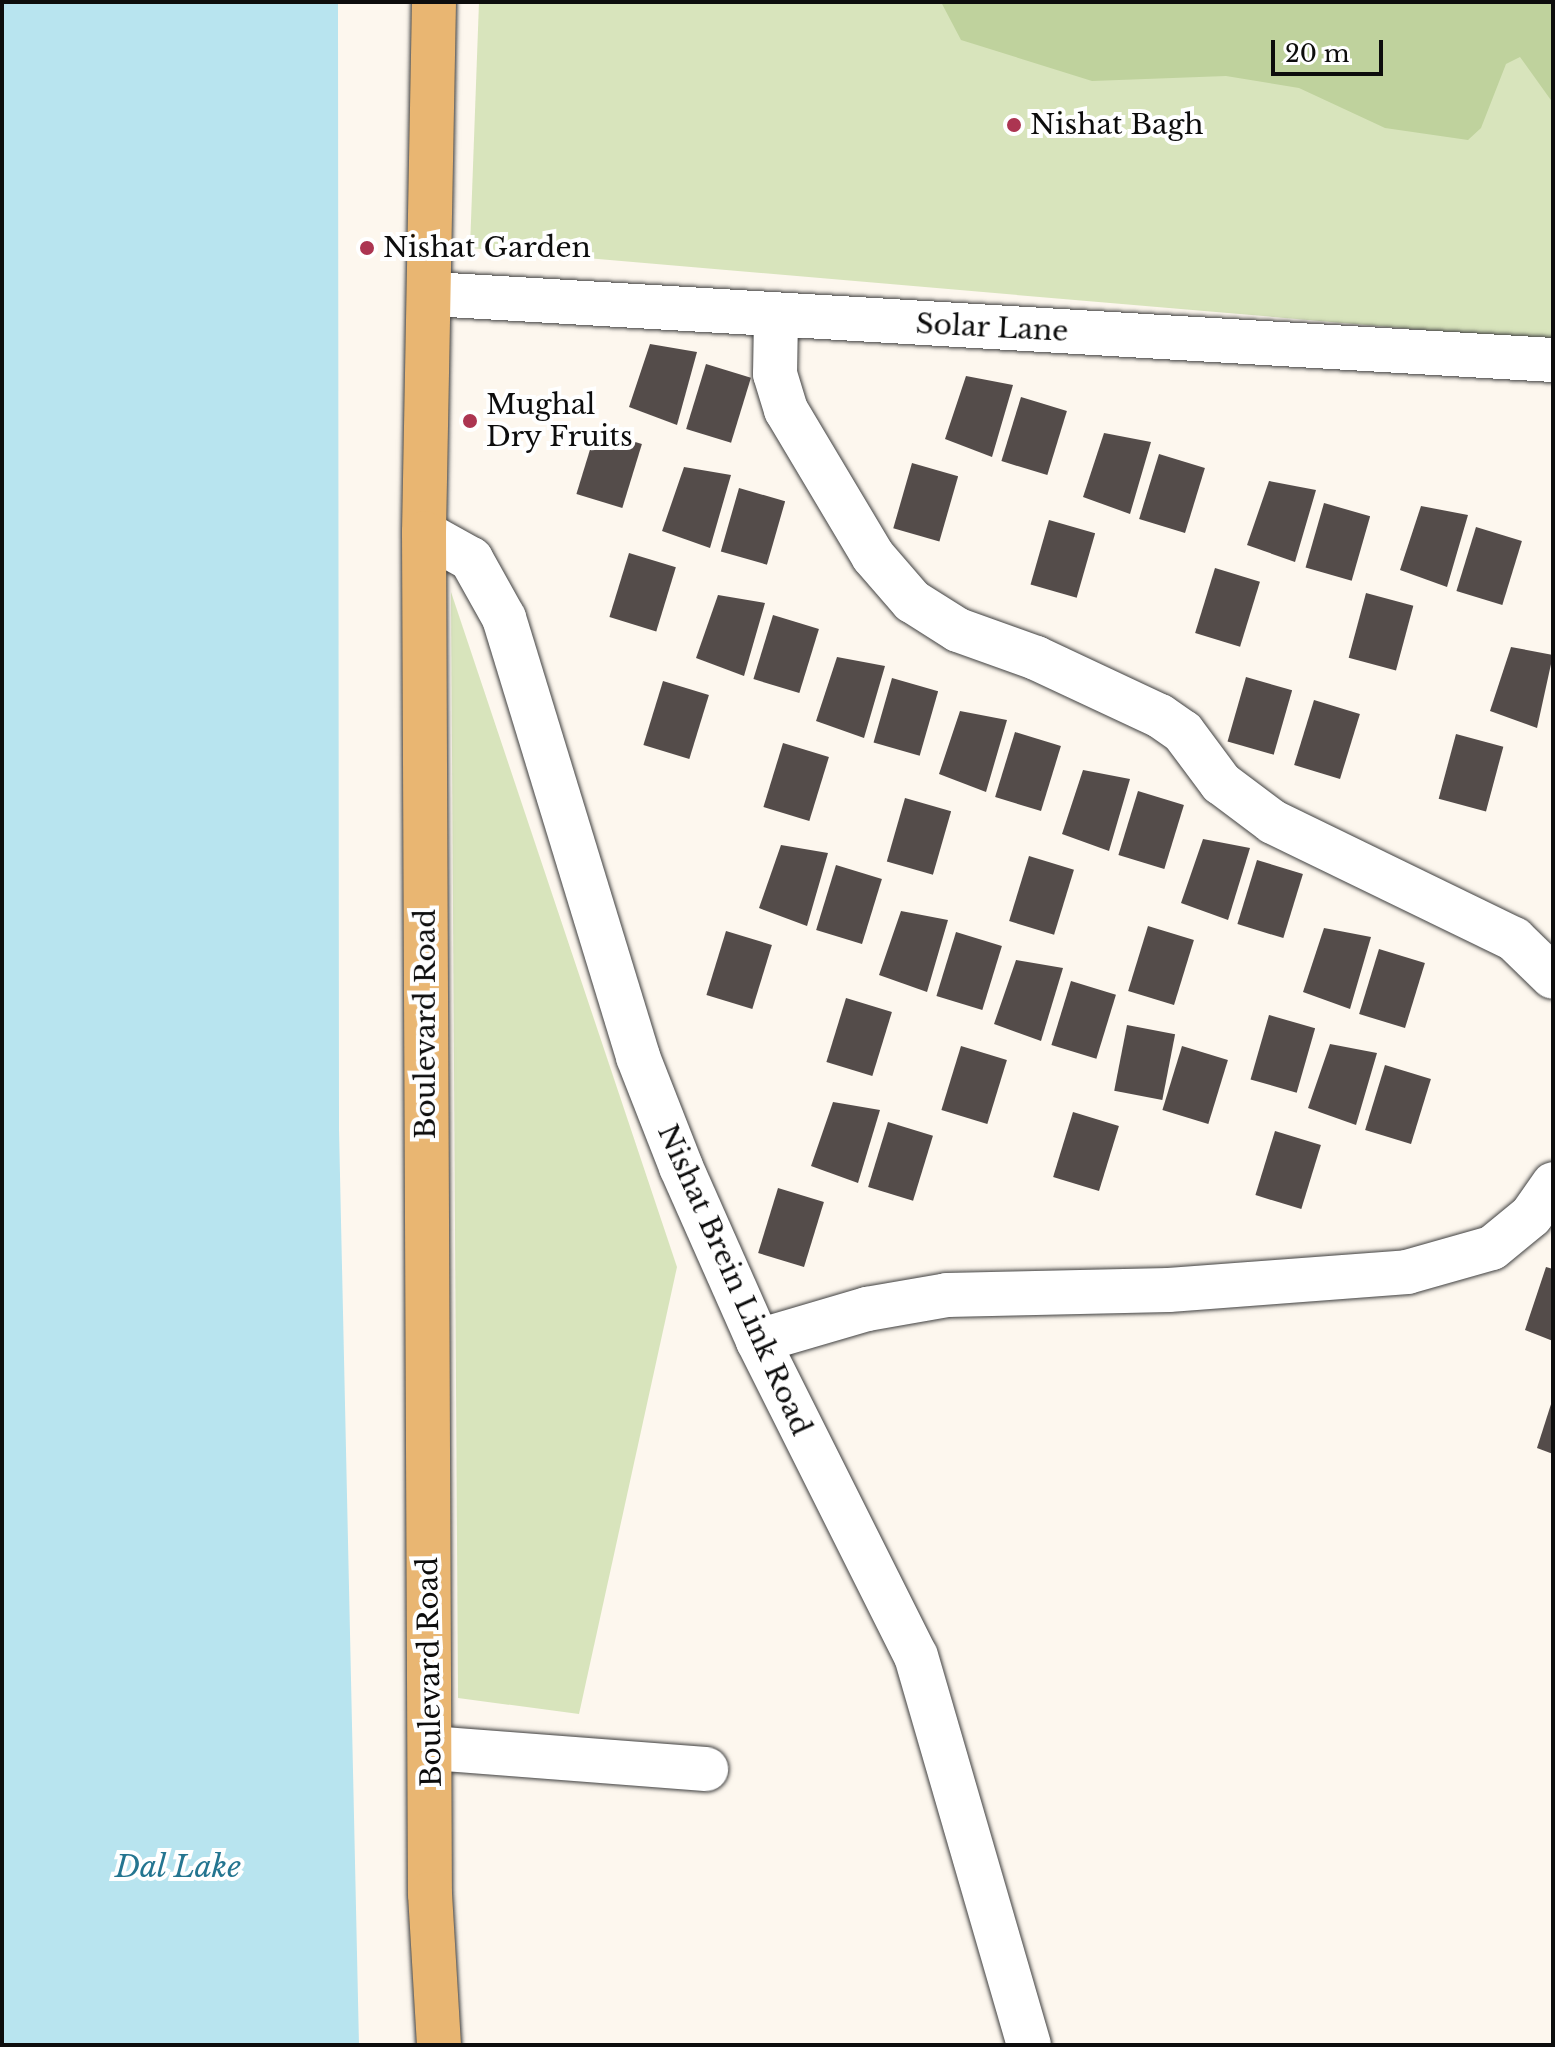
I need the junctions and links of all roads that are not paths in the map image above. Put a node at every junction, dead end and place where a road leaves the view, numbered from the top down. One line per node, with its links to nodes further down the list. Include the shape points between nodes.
1 (434, 2): 2 (main road, Boulevard Road)
2 (432, 294): 3 (street, Solar Lane); 5 (main road, Boulevard Road)
3 (776, 318): 4 (street, Solar Lane); 6 (street, via 775,374 786,410 873,556 912,601 958,630 1036,658 1160,716 1183,732 1221,783 1273,822 1514,939)
4 (1553, 360)
5 (424, 533): 8 (street, Nishat Brein Link Road, via 471,559 504,618 638,1057); 9 (main road, Boulevard Road)
6 (1553, 977)
7 (1553, 1184): 8 (street, via 1531,1216 1492,1248 1407,1272 1169,1290 947,1295 867,1309)
8 (758, 1341): 12 (street, Nishat Brein Link Road, via 916,1656)
9 (432, 1748): 10 (street); 11 (main road, Boulevard Road, via 430,1894)
10 (706, 1769)
11 (439, 2045)
12 (1029, 2045)

